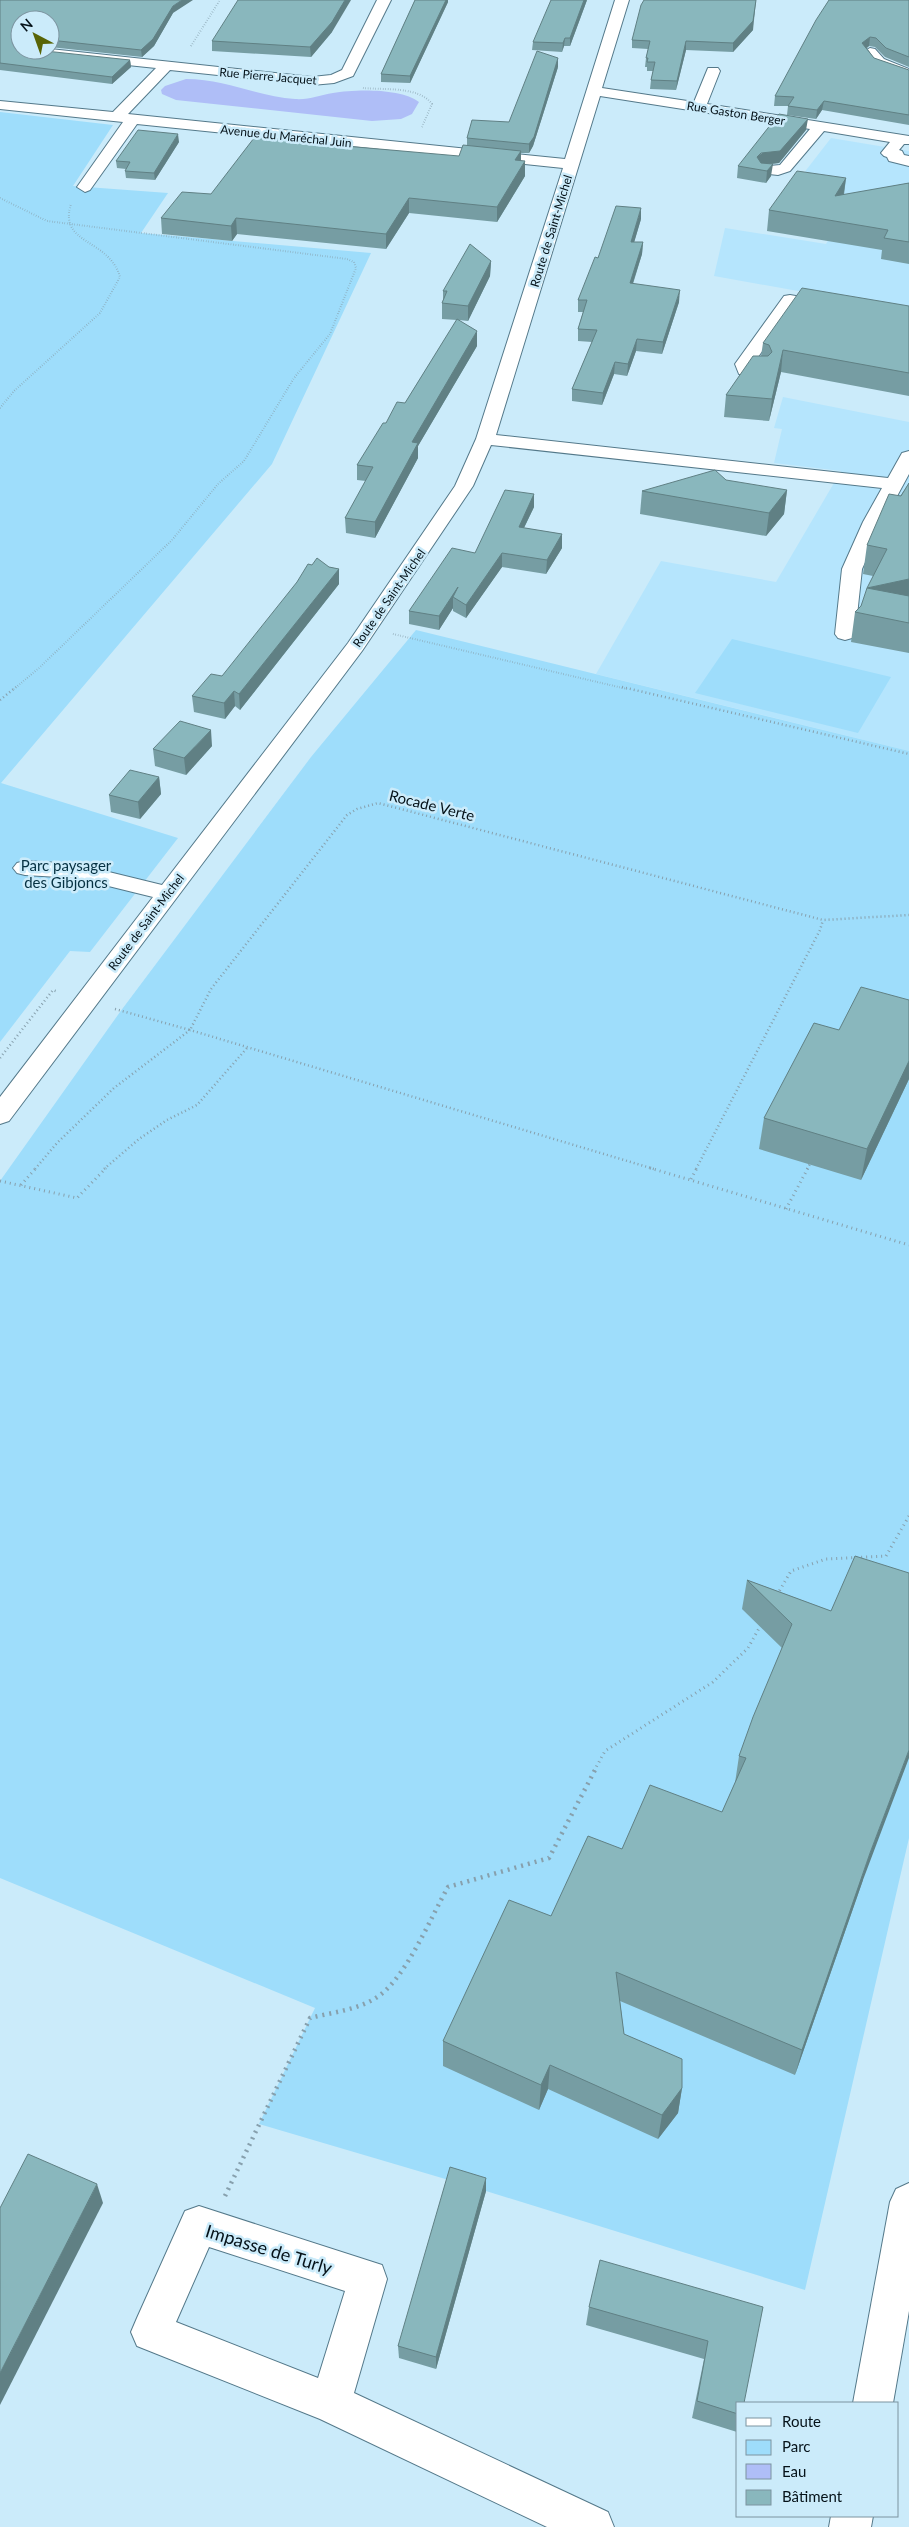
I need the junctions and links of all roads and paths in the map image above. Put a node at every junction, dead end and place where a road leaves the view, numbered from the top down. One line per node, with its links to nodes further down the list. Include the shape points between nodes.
1 (220, 0): 4 (path)
2 (384, 0): 10 (street, Rue Pierre Jacquet, via 348,73)
3 (622, 0): 11 (street, Route de Saint-Michel)
4 (190, 47)
5 (870, 52): 9 (street, via 879,62)
6 (60, 54): 7 (street, Rue Pierre Jacquet)
7 (164, 67): 10 (street, Rue Pierre Jacquet, via 312,82); 14 (street)
8 (713, 71): 13 (street)
9 (909, 74)
10 (334, 79): 16 (path, via 356,88 427,97 432,104)
11 (593, 91): 13 (street, Rue Gaston Berger); 19 (street, Route de Saint-Michel)
12 (0, 105): 14 (street, Avenue du Maréchal Juin)
13 (699, 107): 15 (street, Rue Gaston Berger)
14 (124, 119): 19 (street, Avenue du Maréchal Juin); 21 (street)
15 (820, 126): 17 (street, Rue Gaston Berger); 20 (street, via 785,168)
16 (421, 130)
17 (905, 139): 18 (street, via 889,153 897,154 894,158)
18 (909, 161)
19 (571, 164): 27 (street, Route de Saint-Michel)
20 (765, 170)
21 (85, 187): 23 (path, via 66,216)
22 (0, 198): 23 (path, via 39,218)
23 (69, 225): 26 (path, via 79,236 111,257 120,277 100,313 14,391); 32 (path, via 347,259 354,262 356,268 330,334 294,378 244,461 218,484 158,554 39,668)
24 (845, 310): 25 (street, via 790,300 744,364 745,370)
25 (759, 372)
26 (0, 408)
27 (485, 439): 29 (street); 30 (street, Route de Saint-Michel, via 464,486)
28 (909, 457): 29 (street)
29 (894, 484): 31 (street, via 852,569)
30 (368, 628): 33 (path); 35 (street, Route de Saint-Michel)
31 (845, 634)
32 (0, 700)
33 (909, 754)
34 (25, 868): 35 (street, via 76,871)
35 (168, 894): 38 (street, Route de Saint-Michel)
36 (909, 915): 37 (path, Rocade Verte)
37 (823, 920): 39 (path, Rocade Verte, via 389,804 369,804 347,815 210,989); 44 (path)
38 (87, 1000): 39 (path); 41 (path, via 53,990); 42 (street, Route de Saint-Michel)
39 (190, 1030): 40 (path); 46 (path, via 114,1088 57,1143)
40 (246, 1048): 44 (path); 46 (path, via 197,1105 167,1120 139,1140 108,1165 77,1198)
41 (0, 1058)
42 (0, 1115)
43 (810, 1164): 47 (path)
44 (691, 1179): 47 (path)
45 (0, 1181): 46 (path)
46 (21, 1185)
47 (786, 1209): 48 (path)
48 (909, 1245)
49 (909, 1516): 50 (path, via 886,1556 826,1558 791,1571)
50 (776, 1597)
51 (767, 1614): 53 (path, via 748,1648 713,1682 605,1751 549,1858 448,1887 393,1981 380,1995 359,2005 310,2018)
52 (909, 2202): 54 (street)
53 (210, 2228): 55 (street, Impasse de Turly, via 368,2280); 55 (street, Impasse de Turly, via 199,2225 151,2332)
54 (873, 2402)
55 (331, 2403): 56 (street, Impasse de Turly)
56 (593, 2527)

